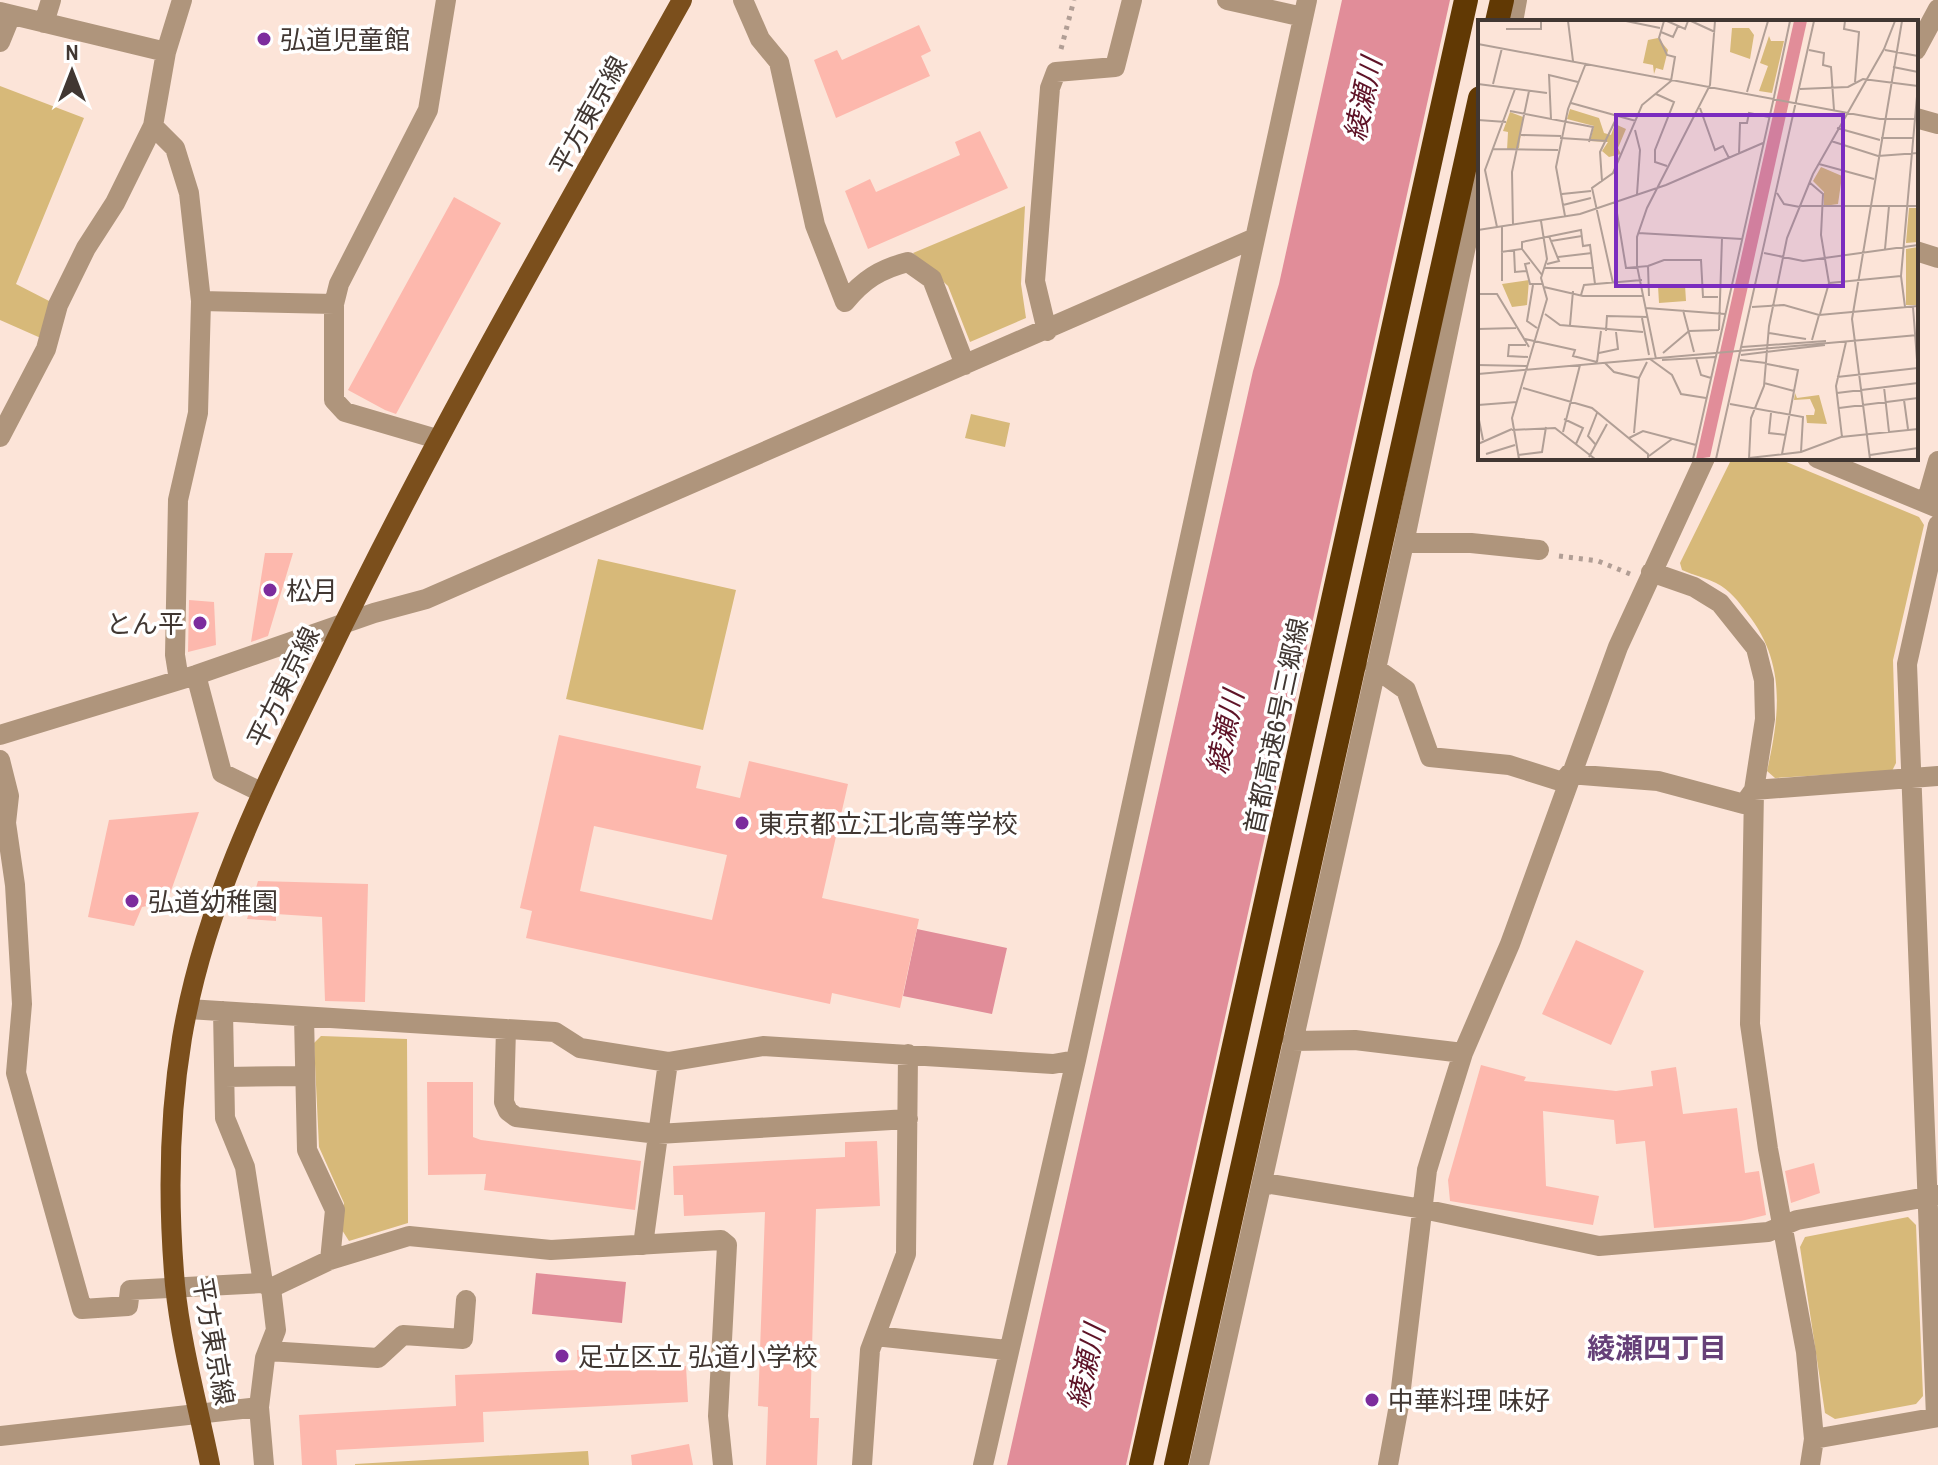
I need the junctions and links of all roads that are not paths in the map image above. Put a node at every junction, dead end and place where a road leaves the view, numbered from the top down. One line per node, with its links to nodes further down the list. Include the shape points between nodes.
1 (51, 0): 16 (street)
2 (182, 0): 19 (street)
3 (446, 0): 29 (street, via 428,110 339,284)
4 (682, 0): 33 (main road, 平方東京線)
5 (743, 0): 31 (street, via 760,39 779,62 815,225 845,302 862,282 908,262 932,279)
6 (1132, 0): 30 (street, via 1115,67 1056,72 1050,88 1035,281)
7 (1227, 0): 11 (street)
8 (1466, 0): 88 (highway, 首都高速6号三郷線)
9 (1502, 0): 14 (highway)
10 (1517, 0): 15 (street)
11 (1305, 8): 25 (street)
12 (1938, 9): 18 (street)
13 (4, 10): 16 (street); 17 (street)
14 (1497, 20)
15 (1513, 20)
16 (44, 23): 19 (street)
17 (0, 42)
18 (1918, 46)
19 (166, 52): 23 (street)
20 (1478, 107): 89 (highway)
21 (1918, 119): 22 (street)
22 (1938, 124)
23 (153, 126): 28 (street, via 175,148 189,193); 32 (street, via 86,248 58,305 46,349)
24 (1478, 189): 39 (street)
25 (1255, 238): 30 (street); 59 (street)
26 (1918, 252): 27 (street)
27 (1938, 258)
28 (201, 301): 29 (street); 44 (street, via 198,413 178,500 175,655)
29 (334, 304): 33 (street, via 334,400 345,412)
30 (1047, 331): 31 (street)
31 (965, 365): 42 (street, via 426,599)
32 (0, 437)
33 (437, 439): 42 (main road, 平方東京線)
34 (1704, 460): 41 (street)
35 (1822, 460): 37 (street)
36 (1938, 461): 37 (street)
37 (1932, 506)
38 (1938, 525): 49 (street, via 1907,664)
39 (1404, 543): 40 (street); 43 (street)
40 (1539, 550)
41 (1649, 576): 48 (street); 50 (street, via 1694,587 1720,603 1756,648 1765,719)
42 (344, 623): 44 (street); 51 (main road, 平方東京線)
43 (1375, 668): 48 (street, via 1406,690 1430,757 1509,765); 56 (street)
44 (188, 678): 45 (street); 51 (street, via 222,773)
45 (0, 735)
46 (0, 760): 61 (street, via 9,796 6,823 22,1004)
47 (1938, 776): 49 (street)
48 (1568, 779): 50 (street, via 1658,781 1744,804); 57 (street, via 1510,944)
49 (1911, 779): 50 (street); 67 (street)
50 (1754, 790): 69 (street, via 1750,1024)
51 (261, 792): 52 (main road, 平方東京線, via 198,955)
52 (188, 1009): 53 (street); 73 (main road, 平方東京線, via 173,1152)
53 (223, 1011): 54 (street); 63 (street)
54 (304, 1017): 55 (street); 62 (street)
55 (506, 1029): 60 (street, via 555,1032 580,1048); 65 (street, via 504,1102 516,1117)
56 (1292, 1041): 57 (street, via 1355,1040); 66 (street)
57 (1463, 1053): 68 (street, via 1427,1170)
58 (908, 1054): 59 (street, via 1053,1064); 60 (street, via 763,1046); 64 (street)
59 (1076, 1060): 76 (street)
60 (668, 1062): 65 (street)
61 (8, 1073): 73 (street, via 82,1309 128,1306 130,1290)
62 (302, 1076): 63 (street); 71 (street, via 307,1150 335,1210)
63 (225, 1077): 72 (street, via 225,1118 245,1167)
64 (908, 1119): 65 (street); 75 (street, via 906,1254)
65 (658, 1134): 70 (street)
66 (1264, 1183): 68 (street); 90 (street)
67 (1934, 1196): 69 (street); 80 (street)
68 (1423, 1209): 69 (street, via 1599,1246 1768,1232); 91 (street)
69 (1784, 1225): 82 (street, via 1806,1352)
70 (643, 1245): 71 (street, via 551,1250 409,1236); 85 (street, via 721,1240 727,1245 718,1416)
71 (330, 1260): 72 (street)
72 (267, 1285): 73 (street); 77 (street, via 276,1330)
73 (176, 1288): 79 (main road, 平方東京線)
74 (466, 1300): 77 (street, via 463,1339 403,1335 378,1358)
75 (875, 1336): 76 (street); 86 (street, via 863,1413)
76 (1007, 1350): 87 (street)
77 (268, 1351): 78 (street)
78 (259, 1407): 79 (street); 84 (street)
79 (199, 1414): 81 (street); 83 (main road, 平方東京線)
80 (1937, 1417): 82 (street)
81 (0, 1436)
82 (1814, 1439): 92 (street)
83 (210, 1465)
84 (264, 1465)
85 (723, 1465)
86 (862, 1465)
87 (983, 1465)
88 (1141, 1465)
89 (1176, 1465)
90 (1199, 1465)
91 (1388, 1465)
92 (1810, 1465)

